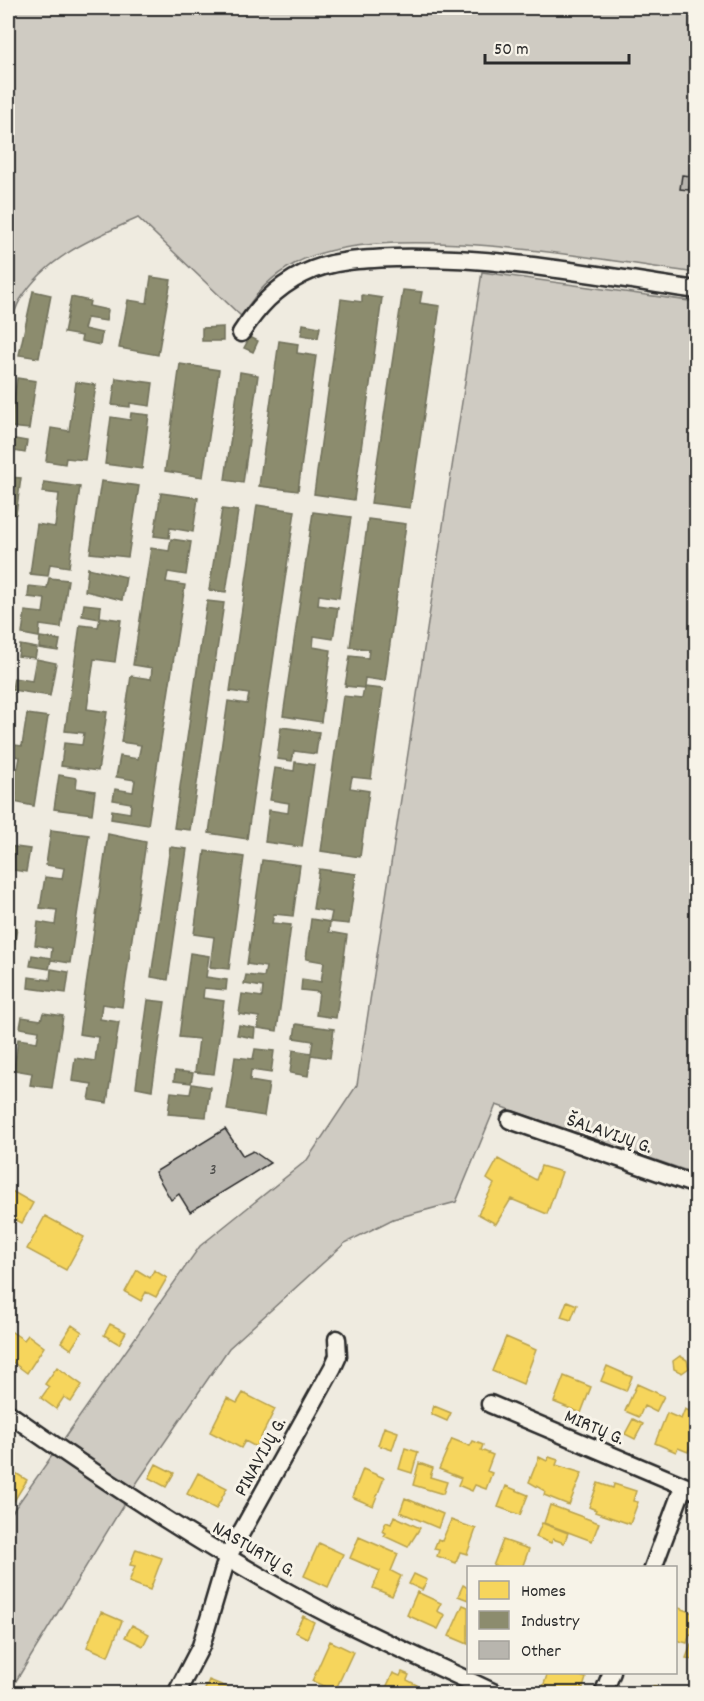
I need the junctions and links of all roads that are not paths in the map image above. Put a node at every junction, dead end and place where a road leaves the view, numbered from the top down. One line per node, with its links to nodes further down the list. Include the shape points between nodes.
1 (696, 290): 2 (street, via 512,263 435,257 376,258 331,263 303,274 255,310)
2 (241, 333)
3 (510, 1120): 4 (street, ŠALAVIJŲ G.)
4 (696, 1185)
5 (337, 1339): 9 (street, PINAVIJŲ G., via 338,1356 333,1367)
6 (490, 1404): 8 (street, MIRTŲ G.)
7 (8, 1413): 9 (street, NASTURTŲ G., via 108,1484)
8 (690, 1489): 10 (street, MIRTŲ G.)
9 (227, 1557): 12 (street, PINAVIJŲ G., via 201,1646); 13 (street, NASTURTŲ G., via 333,1616)
10 (654, 1566)
11 (611, 1674): 14 (street)
12 (176, 1694)
13 (497, 1694)
14 (603, 1694)

